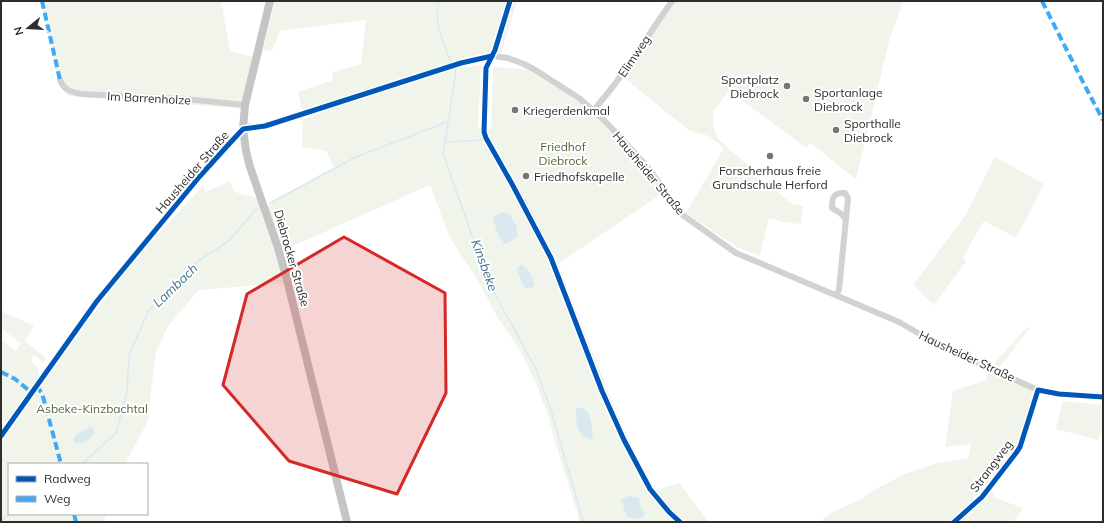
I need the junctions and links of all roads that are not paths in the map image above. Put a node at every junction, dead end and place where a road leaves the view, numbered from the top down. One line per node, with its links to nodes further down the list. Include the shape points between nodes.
1 (270, 1): 4 (main road, Diebrocker Straße)
2 (672, 1): 5 (street, Elimweg)
3 (60, 80): 4 (street, Im Barrenholze, via 66,89 81,94)
4 (245, 105): 6 (main road, Diebrocker Straße)
5 (594, 110): 6 (street, Hausheider Straße, via 537,71 508,58 492,56 447,67 265,126); 8 (street, Hausheider Straße, via 645,164 674,207 690,221 736,253)
6 (244, 129): 11 (street, Hausheider Straße, via 200,176 97,301); 12 (main road, Diebrocker Straße, via 250,167 285,272)
7 (846, 219): 8 (street, via 839,290)
8 (836, 295): 9 (street, Hausheider Straße, via 899,322 944,348)
9 (1038, 390): 10 (street, Hausheider Straße); 13 (street, Strangweg, via 1016,454 982,497)
10 (1103, 397)
11 (1, 436)
12 (347, 522)
13 (954, 522)

